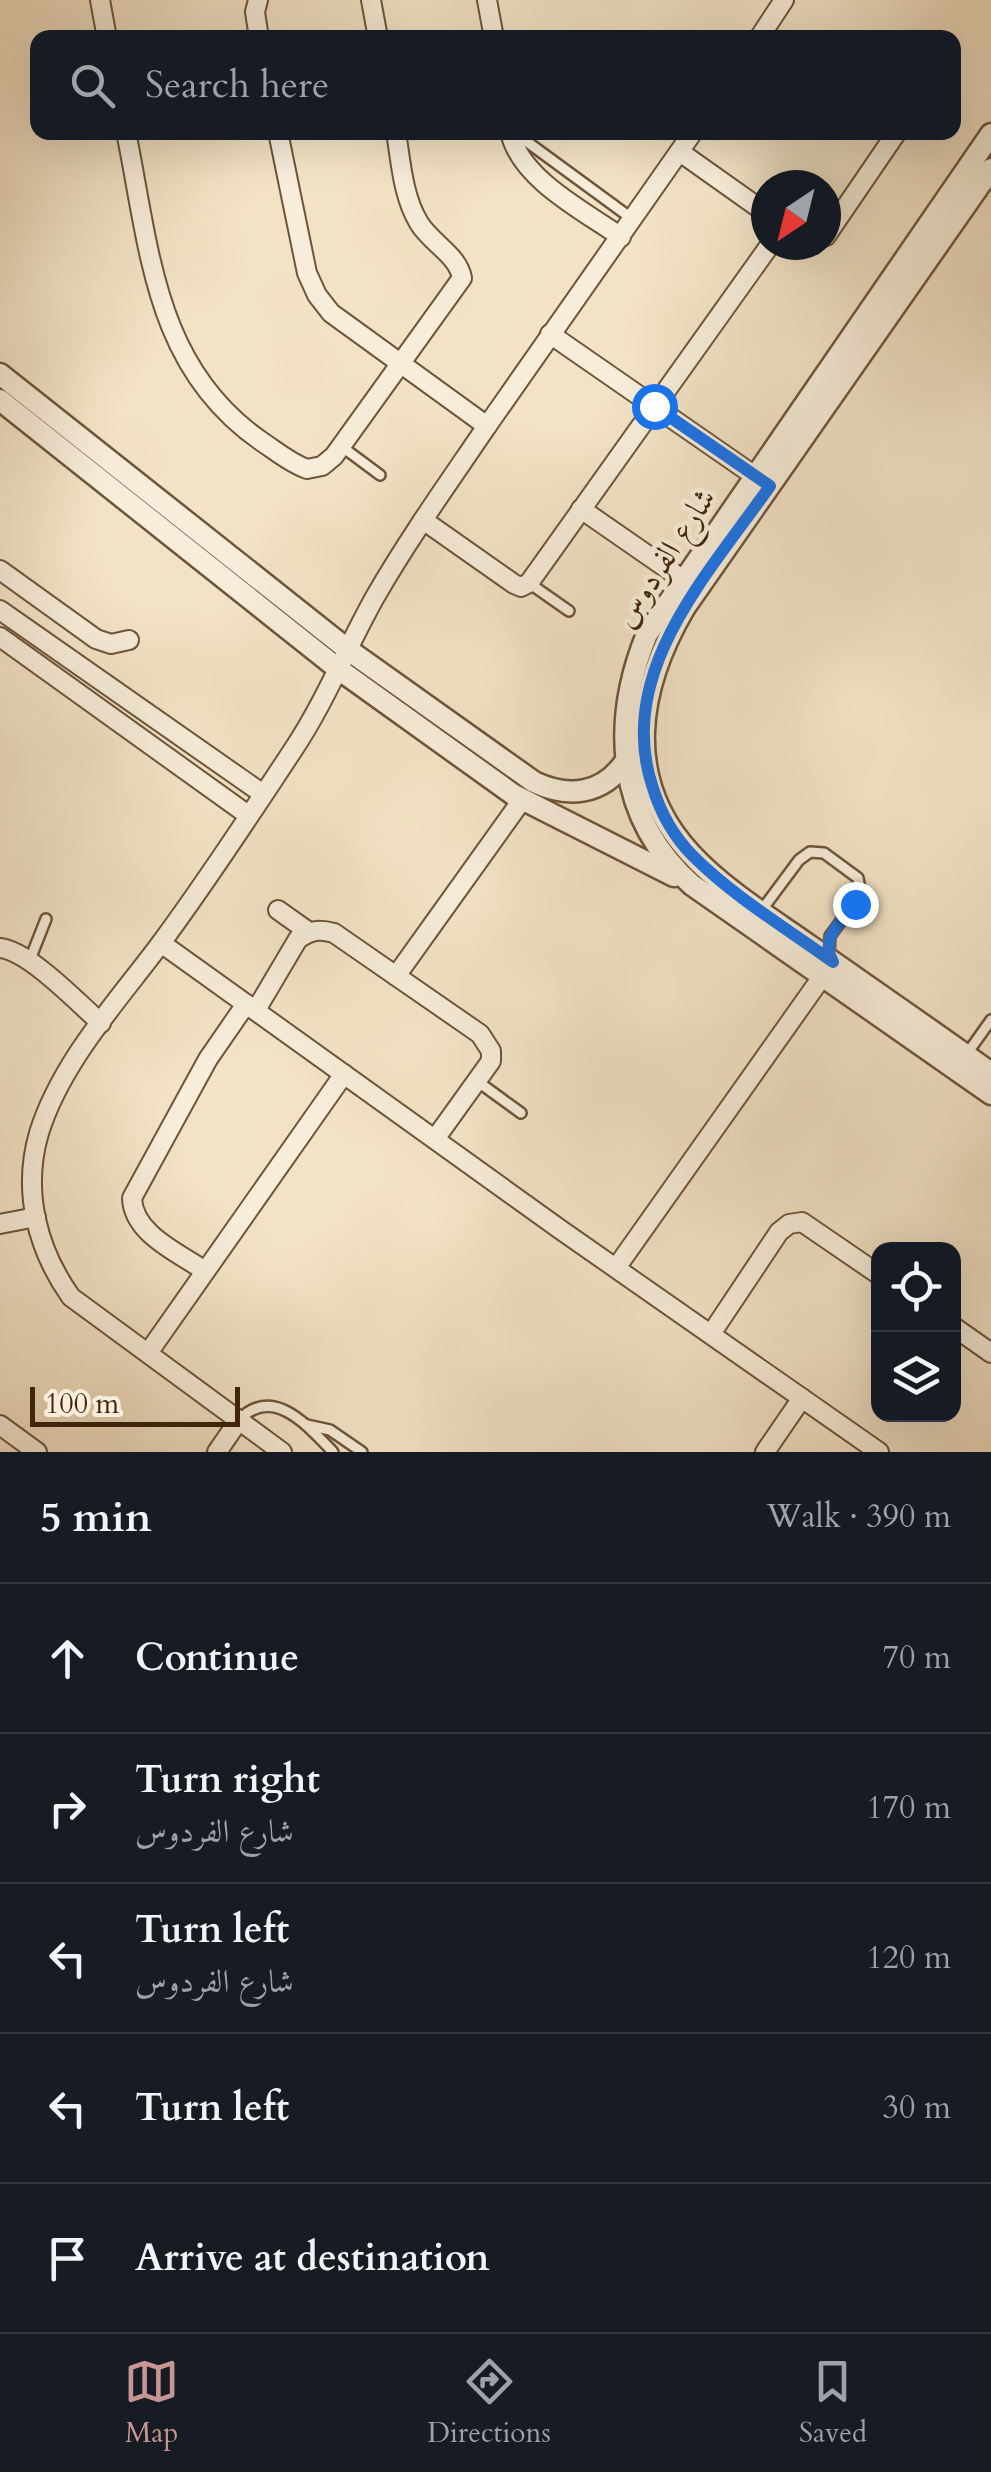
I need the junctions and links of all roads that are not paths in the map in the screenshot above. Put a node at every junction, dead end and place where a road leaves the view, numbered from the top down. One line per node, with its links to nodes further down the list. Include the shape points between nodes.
1 (100, 0): 6 (street)
2 (258, 0): 7 (street)
3 (371, 0): 8 (street)
4 (487, 0): 9 (street)
5 (784, 0): 10 (street)
6 (106, 30)
7 (259, 30)
8 (377, 30)
9 (493, 30)
10 (764, 30)
11 (991, 134): 34 (street, شارع الفردوس)
12 (128, 140): 32 (street, via 160,300 202,385 232,421 298,466 322,466)
13 (280, 140): 27 (street, via 306,274 317,295)
14 (398, 140): 27 (street, via 420,226 459,266 462,278)
15 (513, 140): 24 (street, via 526,167)
16 (523, 140): 23 (lane)
17 (688, 140): 19 (street)
18 (892, 140): 22 (street)
19 (680, 152): 21 (street); 23 (street)
20 (991, 170): 34 (street, شارع الفردوس)
21 (751, 203)
22 (841, 214)
23 (633, 220): 24 (street)
24 (621, 238): 26 (street)
25 (759, 260): 30 (street)
26 (550, 334): 30 (street); 31 (street)
27 (400, 364): 31 (street); 32 (street)
28 (0, 374): 44 (street)
29 (0, 400): 45 (street)
30 (654, 406): 34 (street); 35 (street)
31 (487, 426): 36 (street)
32 (341, 446): 33 (lane)
33 (380, 476)
34 (762, 480): 38 (street, شارع الفردوس); 52 (street, شارع الفردوس, via 665,641 645,706 643,739 647,770 671,830 712,874)
35 (581, 509): 38 (street); 39 (street)
36 (423, 520): 39 (street, via 514,584); 44 (street)
37 (0, 570): 43 (street, via 96,639)
38 (682, 579): 46 (street, شارع الفردوس, via 633,668 625,705)
39 (529, 583): 41 (lane)
40 (0, 610): 47 (street)
41 (569, 611)
42 (0, 637): 49 (street)
43 (128, 640)
44 (347, 649): 45 (street); 46 (street, via 548,788 593,789)
45 (338, 668): 47 (street); 48 (street)
46 (626, 762): 50 (street, شارع الفردوس, via 655,844)
47 (262, 794): 49 (street)
48 (522, 800): 50 (street); 59 (street)
49 (248, 815): 55 (street)
50 (692, 885): 58 (street, شارع الفردوس)
51 (278, 910): 54 (street)
52 (761, 911): 58 (street, شارع الفردوس); 58 (lane, via 810,852 824,853 858,878 862,894 830,936)
53 (46, 918): 57 (lane)
54 (309, 932): 59 (street, via 334,932); 60 (street)
55 (161, 943): 60 (street); 62 (street)
56 (0, 948): 57 (street)
57 (29, 962): 62 (street)
58 (828, 969): 63 (street, شارع الفردوس); 67 (street, شارع الفردوس); 72 (street)
59 (396, 976): 66 (street, via 488,1041 491,1061)
60 (251, 1007): 65 (street); 74 (street, via 208,1059 132,1198 138,1224)
61 (991, 1020): 63 (lane)
62 (102, 1023): 70 (street, via 49,1104 32,1174)
63 (966, 1055): 64 (street, شارع الفردوس)
64 (991, 1072)
65 (344, 1074): 69 (street); 74 (street)
66 (478, 1081): 68 (lane); 69 (street)
67 (991, 1094)
68 (521, 1113)
69 (435, 1140): 72 (street)
70 (36, 1217): 71 (street); 78 (street, via 51,1269 71,1297)
71 (0, 1224)
72 (616, 1268): 76 (street)
73 (871, 1269): 76 (street, via 802,1222 789,1224)
74 (206, 1271): 78 (street)
75 (961, 1332): 77 (street)
76 (711, 1334): 79 (street)
77 (991, 1353)
78 (148, 1354): 80 (street)
79 (802, 1398): 88 (street); 89 (street)
80 (239, 1420): 81 (lane, via 252,1406 267,1404); 84 (street); 85 (street)
81 (307, 1424): 86 (lane); 87 (lane, via 330,1430)
82 (0, 1425): 83 (street)
83 (37, 1452)
84 (217, 1452)
85 (282, 1452)
86 (334, 1452)
87 (362, 1452)
88 (764, 1452)
89 (879, 1452)

